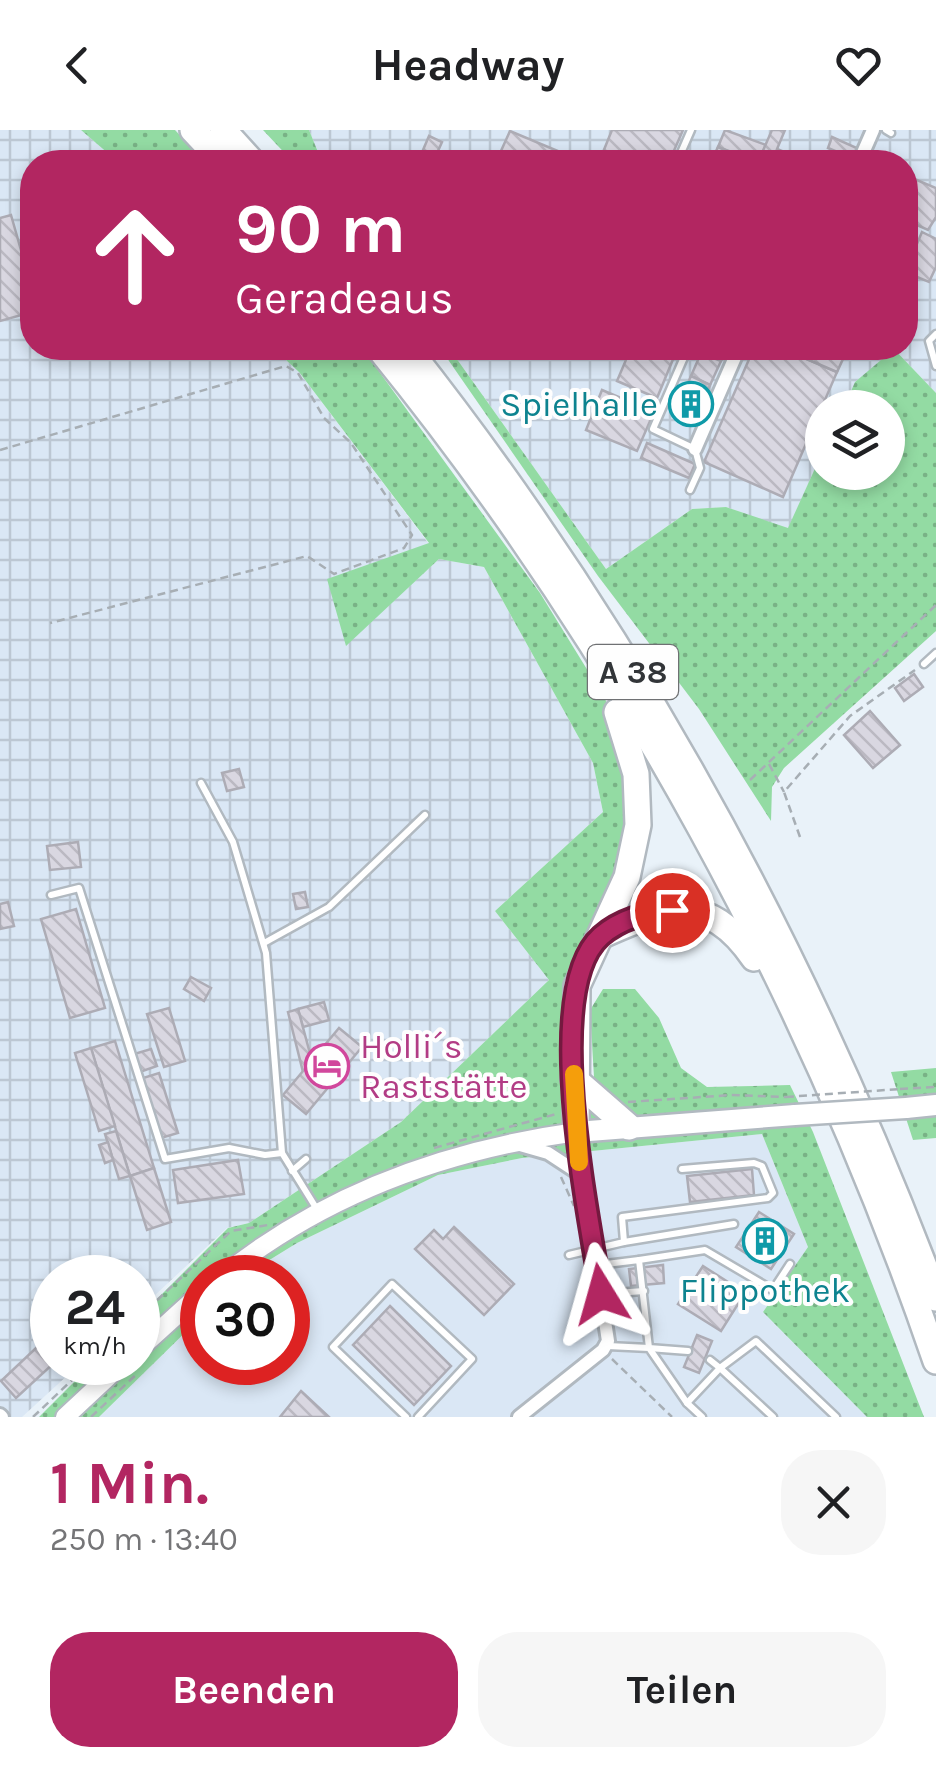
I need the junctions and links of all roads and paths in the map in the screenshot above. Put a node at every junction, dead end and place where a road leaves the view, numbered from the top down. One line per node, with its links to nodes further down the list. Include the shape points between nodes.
1 (194, 130): 3 (highway)
2 (223, 130): 4 (highway)
3 (212, 150)
4 (241, 150)
5 (936, 334): 10 (lane, via 928,340)
6 (389, 360): 18 (highway, A 38, via 476,473)
7 (416, 360): 52 (highway, A 38, via 563,563 727,836 846,1076)
8 (683, 360): 11 (lane, via 653,430)
9 (735, 360): 11 (street)
10 (936, 366)
11 (695, 449): 13 (lane, via 700,468)
12 (0, 450): 15 (path, via 286,366 351,443 412,536 404,548 334,574 307,556)
13 (690, 490)
14 (936, 605): 19 (path)
15 (50, 623)
16 (936, 653): 17 (lane)
17 (924, 664): 22 (path, via 850,716)
18 (610, 678): 26 (highway, via 633,758 638,808 632,859); 28 (highway, A 38)
19 (768, 762): 20 (path); 22 (path)
20 (750, 780)
21 (201, 783): 27 (lane, via 234,842)
22 (784, 792): 24 (path)
23 (425, 815): 27 (lane, via 329,907)
24 (800, 837)
25 (51, 895): 37 (lane, via 79,888 164,1159 229,1148)
26 (602, 935): 28 (highway, via 646,913 696,913 729,929); 29 (highway, via 577,986)
27 (264, 943): 37 (lane)
28 (776, 979): 59 (highway, A 38, via 862,1168)
29 (574, 1078): 34 (highway); 35 (highway)
30 (936, 1087): 31 (path)
31 (903, 1098): 32 (main road, bridge); 32 (path, bridge); 33 (main road)
32 (790, 1106): 34 (main road)
33 (936, 1106)
34 (629, 1127): 35 (main road)
35 (576, 1132): 36 (main road); 41 (street)
36 (513, 1143): 41 (street, via 548,1153); 42 (main road, via 406,1173)
37 (282, 1154): 40 (lane)
38 (306, 1159): 40 (lane)
39 (682, 1170): 44 (lane, via 754,1163 762,1166 773,1193 622,1217)
40 (292, 1171): 42 (lane)
41 (580, 1174): 47 (street)
42 (318, 1212): 45 (main road)
43 (734, 1224): 44 (lane)
44 (624, 1242): 47 (lane)
45 (241, 1255)
46 (570, 1256): 47 (lane)
47 (596, 1259): 48 (lane); 51 (street)
48 (639, 1260): 49 (lane, via 705,1250 774,1290); 50 (lane)
49 (790, 1264)
50 (644, 1291): 51 (lane); 56 (lane)
51 (601, 1294): 55 (street)
52 (936, 1298)
53 (180, 1312): 54 (main road)
54 (160, 1330)
55 (605, 1348): 56 (lane); 71 (street); 72 (path)
56 (649, 1348): 57 (lane); 64 (lane)
57 (688, 1350)
58 (710, 1360): 60 (lane)
59 (936, 1362)
60 (720, 1368): 64 (lane); 74 (lane); 75 (lane, via 756,1341)
61 (67, 1385): 65 (path)
62 (106, 1385): 66 (main road)
63 (117, 1385): 68 (path)
64 (687, 1403): 73 (lane)
65 (45, 1406): 66 (path); 67 (path)
66 (59, 1416)
67 (33, 1417)
68 (91, 1417)
69 (406, 1417): 70 (lane, via 332,1347 392,1284 472,1359)
70 (418, 1417)
71 (518, 1417)
72 (672, 1417)
73 (702, 1417)
74 (773, 1417)
75 (836, 1417)

